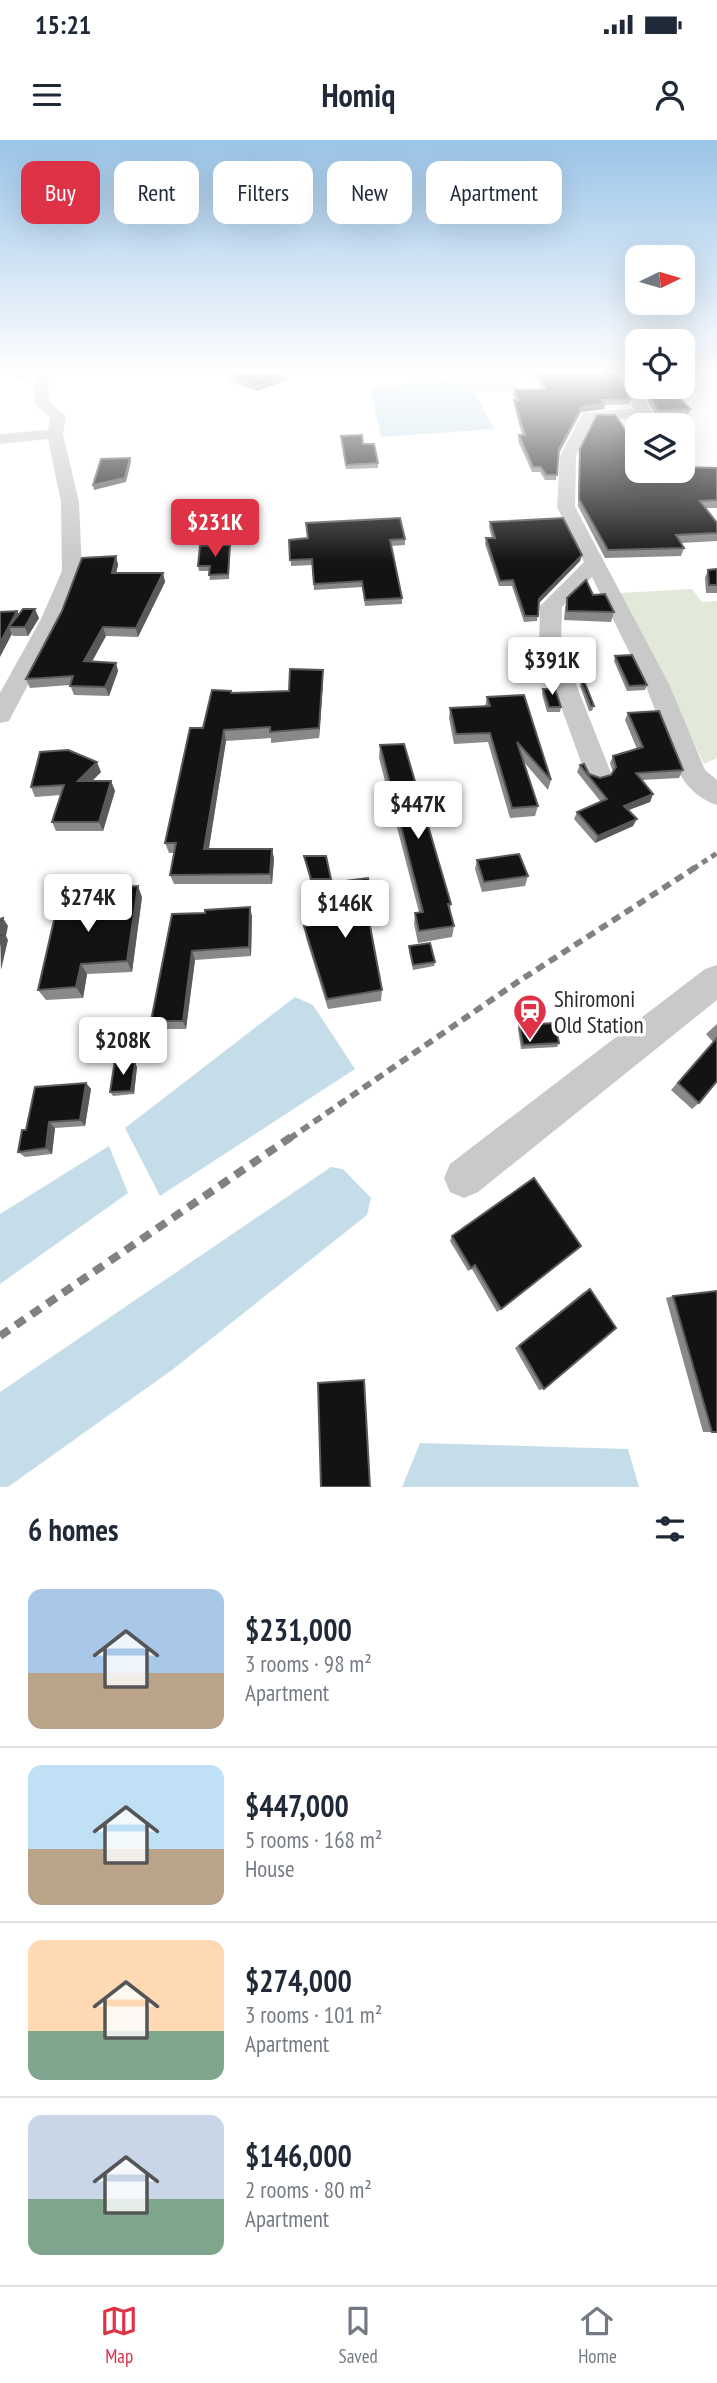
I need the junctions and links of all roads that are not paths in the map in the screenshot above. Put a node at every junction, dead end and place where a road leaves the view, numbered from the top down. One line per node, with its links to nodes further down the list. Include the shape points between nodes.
1 (35, 436): 4 (street)
2 (55, 436): 6 (street, via 70,502 72,571 52,619)
3 (577, 436): 5 (street, via 568,456 566,507)
4 (0, 439)
5 (594, 565): 7 (street, via 551,606 550,646); 8 (street, via 657,684 694,776)
6 (0, 715)
7 (598, 773)
8 (717, 795)
9 (717, 980): 10 (street)
10 (464, 1178)

